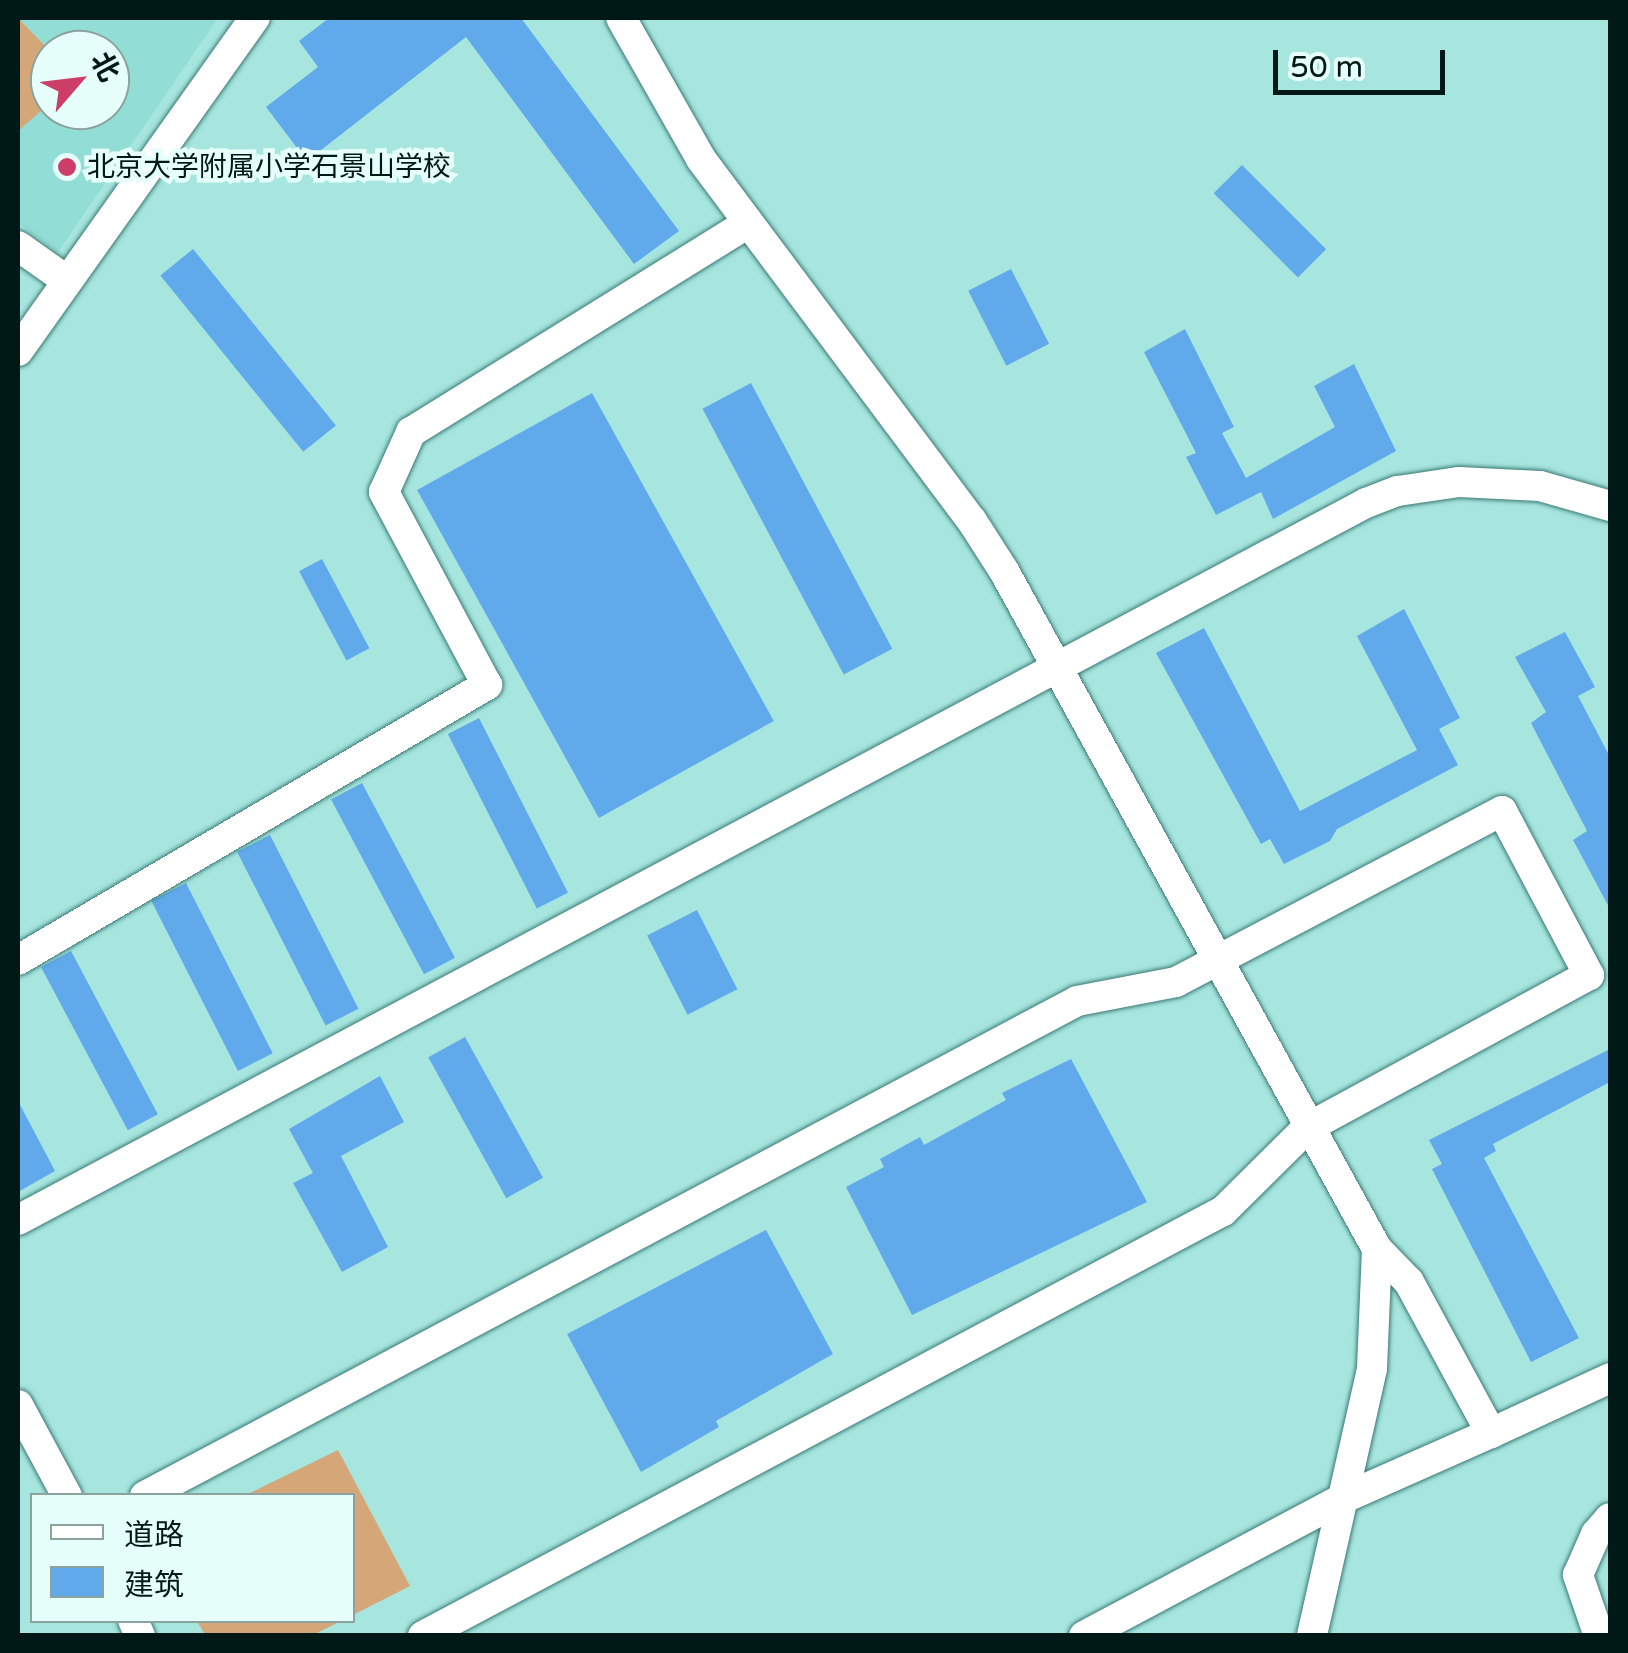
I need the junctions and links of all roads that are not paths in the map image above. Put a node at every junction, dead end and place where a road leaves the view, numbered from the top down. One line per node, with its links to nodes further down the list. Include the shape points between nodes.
1 (255, 18): 5 (street)
2 (622, 18): 3 (street, via 663,97)
3 (748, 223): 8 (street, via 972,521); 10 (street, via 411,432 384,492 487,685)
4 (18, 246): 5 (street)
5 (66, 280): 6 (street)
6 (18, 350)
7 (1610, 506): 8 (street, via 1540,486 1458,482 1398,491)
8 (1058, 664): 9 (street); 12 (street)
9 (1218, 959): 11 (street); 11 (street, via 1502,811 1589,975); 18 (street, via 1176,982 1077,1000)
10 (18, 960)
11 (1307, 1128): 13 (street); 21 (street, via 1223,1210)
12 (18, 1220)
13 (1377, 1249): 16 (street, via 1409,1282); 19 (street, via 1372,1369)
14 (1610, 1378): 16 (street)
15 (18, 1405): 17 (street)
16 (1491, 1433): 19 (street)
17 (65, 1493)
18 (151, 1493)
19 (1342, 1498): 22 (street); 23 (street)
20 (1610, 1518): 24 (street, via 1578,1576)
21 (422, 1636)
22 (1084, 1636)
23 (1312, 1636)
24 (1599, 1636)

